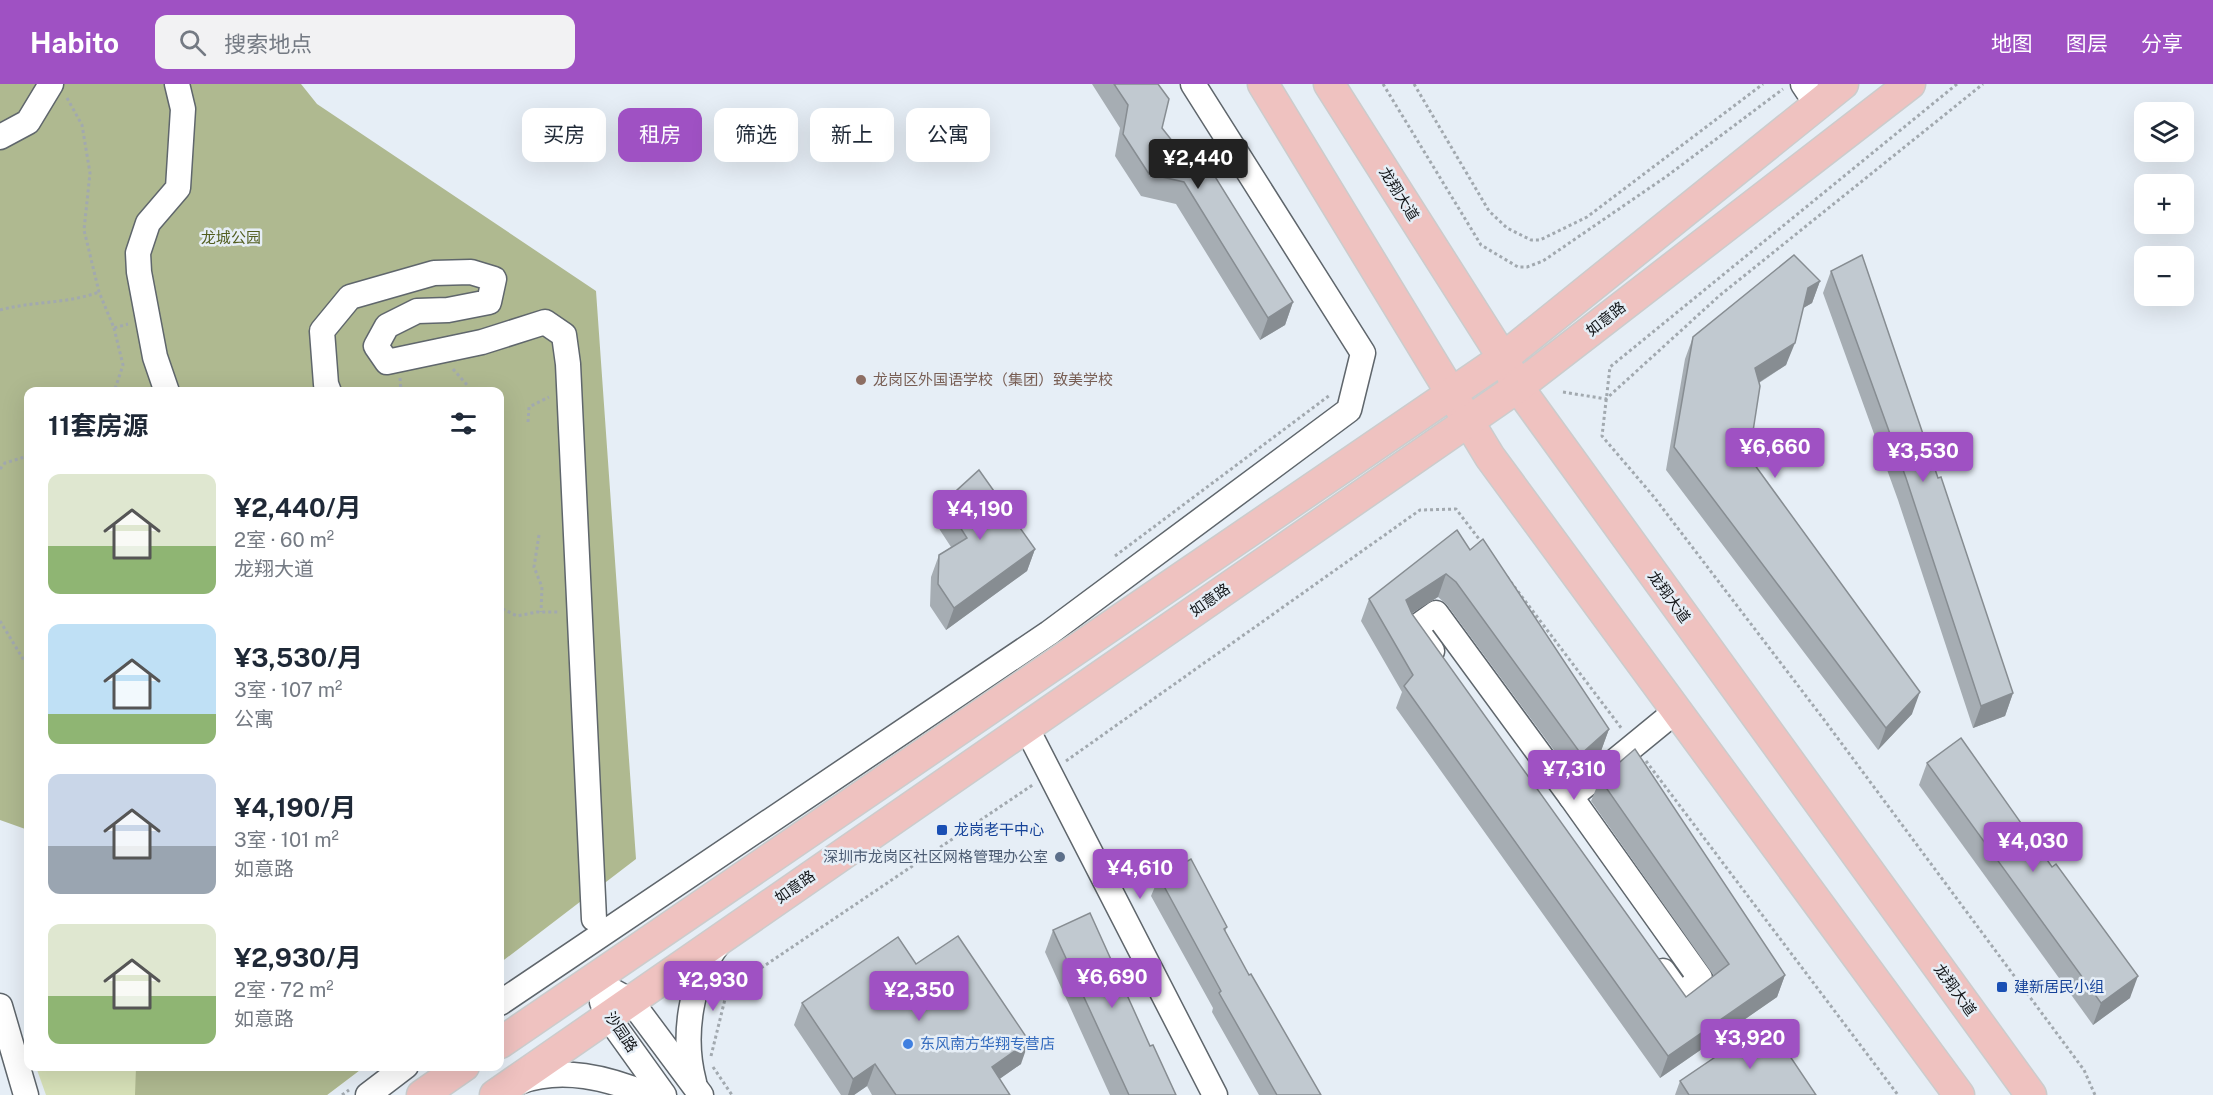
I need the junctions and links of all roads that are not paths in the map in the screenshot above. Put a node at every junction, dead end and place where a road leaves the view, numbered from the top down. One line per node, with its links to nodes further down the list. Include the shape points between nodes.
1 (177, 84): 11 (street, via 183,109 178,188 148,223 138,253 155,357)
2 (1193, 84): 24 (street, via 1363,353 1349,410 1049,633)
3 (1263, 84): 14 (main road)
4 (1329, 84): 10 (main road, 龙翔大道)
5 (1843, 84): 8 (main road)
6 (1910, 84): 13 (main road, 如意路)
7 (58, 89): 9 (street, via 28,122)
8 (1810, 94): 10 (main road)
9 (0, 137)
10 (1503, 358): 13 (main road, 龙翔大道); 14 (main road)
11 (164, 387)
12 (327, 387): 20 (street, via 322,331 350,297 434,273 471,272 494,279 489,302 417,311 387,326 376,346 387,362 439,352 545,322 564,335 570,387)
13 (1518, 387): 15 (main road, 如意路); 39 (main road, 龙翔大道)
14 (1451, 393): 15 (main road); 23 (main road)
15 (1468, 421): 17 (main road, via 1490,457); 18 (main road, 如意路)
16 (1443, 667): 19 (street, via 1415,628 1436,613)
17 (1676, 711): 19 (street); 38 (main road)
18 (1026, 727): 21 (main road, 如意路); 37 (street)
19 (1571, 797): 22 (street, via 1700,978 1681,996)
20 (594, 919)
21 (724, 936): 26 (main road, 如意路); 31 (street, via 700,975 694,1000 689,1048)
22 (1653, 957)
23 (593, 980): 26 (street, 沙园路); 27 (main road)
24 (504, 1000)
25 (0, 1006): 32 (street)
26 (619, 1009): 30 (main road, 如意路); 31 (street, 沙园路); 36 (street, 沙园路)
27 (504, 1040)
28 (399, 1071): 33 (street)
29 (457, 1071): 34 (main road)
30 (502, 1090): 35 (street, via 532,1077 579,1075)
31 (698, 1091)
32 (26, 1095)
33 (368, 1095)
34 (422, 1095)
35 (649, 1095)
36 (664, 1095)
37 (1215, 1095)
38 (1959, 1095)
39 (2031, 1095)

